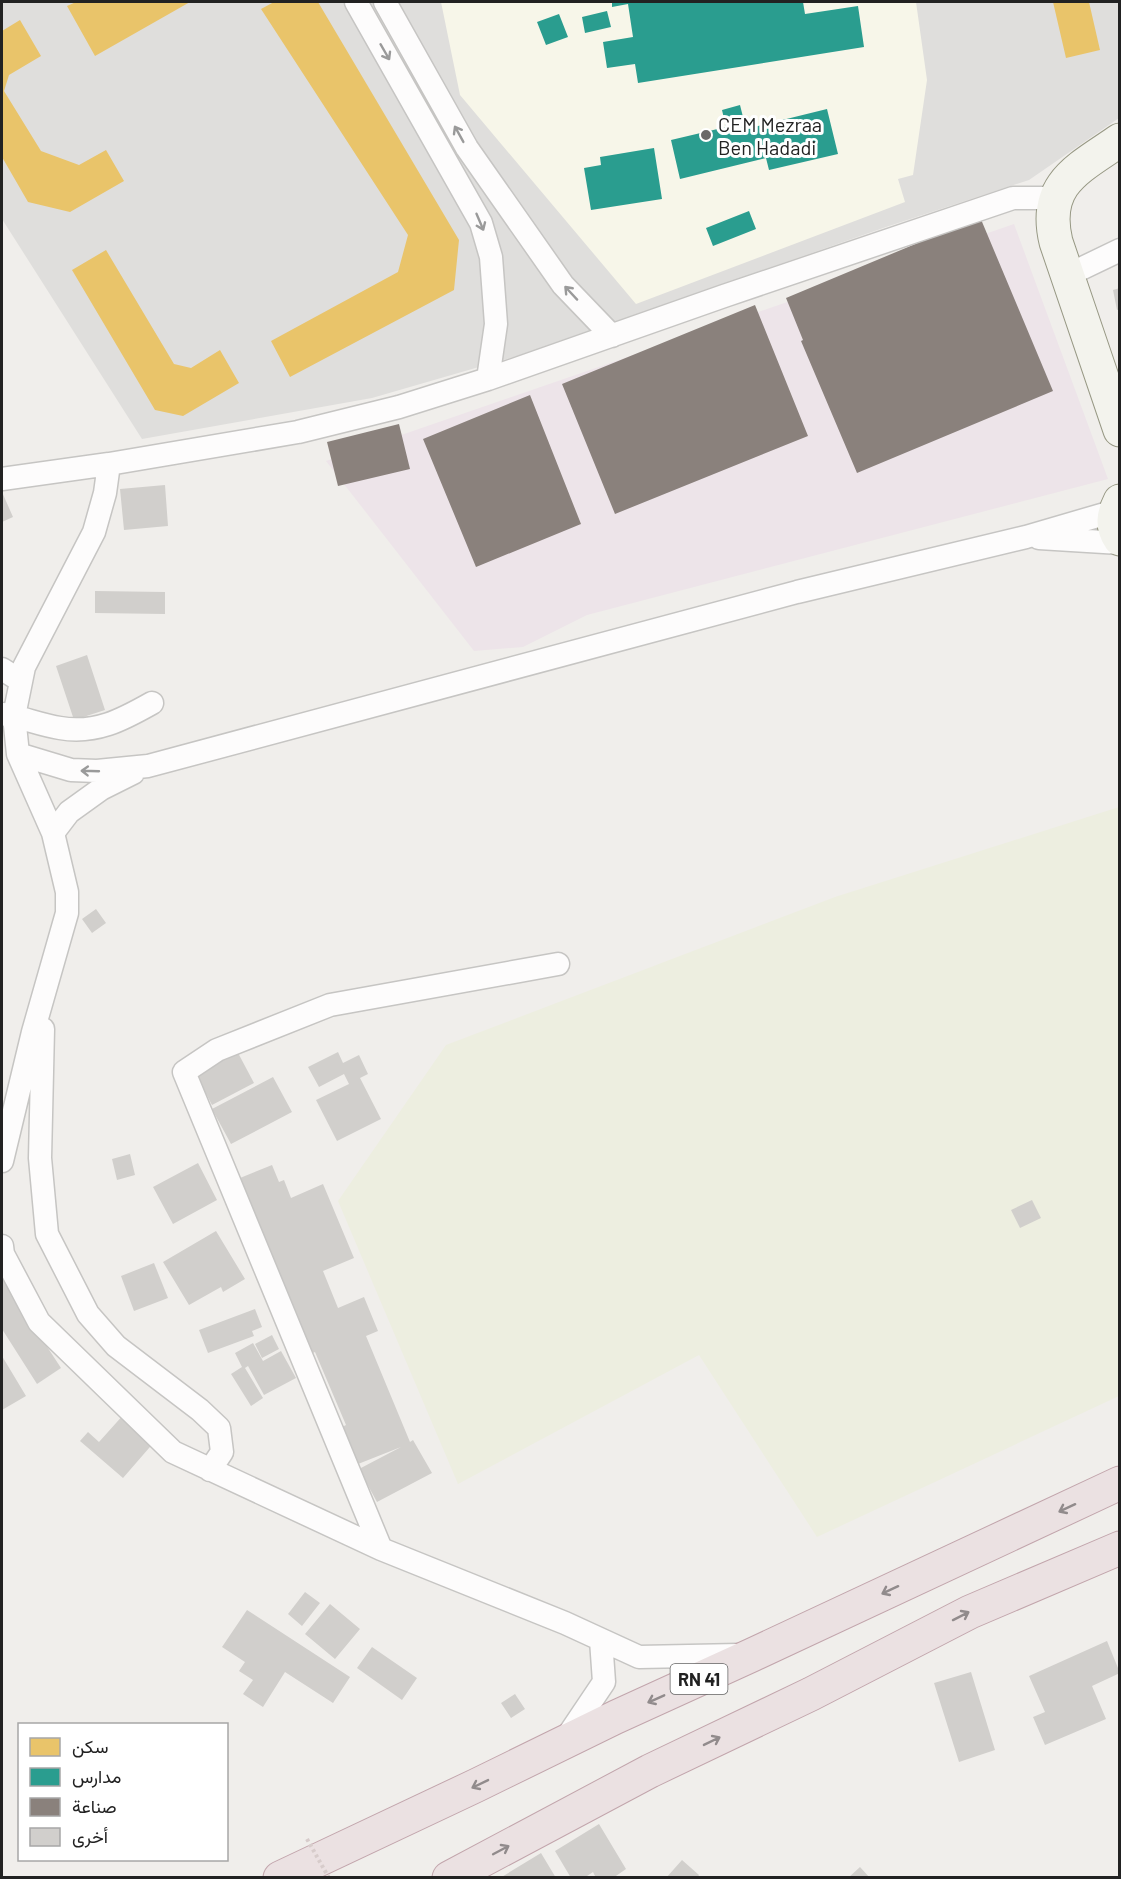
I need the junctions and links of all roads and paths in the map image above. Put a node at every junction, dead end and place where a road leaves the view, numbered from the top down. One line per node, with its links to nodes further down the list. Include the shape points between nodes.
1 (356, 2): 8 (street, one-way to 8, via 481,223 490,257 496,324)
2 (385, 2): 7 (street, one-way to 2, via 563,285 467,148)
3 (1119, 140): 4 (main road, via 1072,173)
4 (1056, 198): 6 (main road, via 1053,228); 7 (street, via 1013,198)
5 (1119, 250): 6 (street)
6 (1068, 275): 9 (main road)
7 (612, 336): 8 (street)
8 (488, 379): 10 (street, via 399,407 298,432)
9 (1119, 430)
10 (109, 464): 11 (street); 15 (street, via 94,532 24,667)
11 (2, 479)
12 (1118, 519): 13 (street); 13 (street)
13 (1026, 537): 19 (street, via 797,592)
14 (2, 669): 15 (street)
15 (21, 681): 17 (street)
16 (152, 703): 17 (street, via 92,729 60,728)
17 (8, 715): 18 (street)
18 (18, 754): 19 (street, one-way to 18, via 71,770); 20 (street)
19 (148, 766): 20 (street, via 101,789 69,812)
20 (53, 833): 22 (street, via 68,913)
21 (558, 964): 28 (street, via 330,1005 217,1050 183,1072)
22 (43, 996): 23 (street); 25 (street, via 40,1158 47,1234 88,1314 116,1346 219,1428 222,1452)
23 (2, 1161)
24 (2, 1246): 25 (street, via 39,1322 172,1452)
25 (210, 1470): 28 (street)
26 (1119, 1483): 30 (highway, RN 41, one-way to 30)
27 (1119, 1548): 35 (highway, one-way to 27, via 650,1771 970,1612)
28 (381, 1550): 29 (street)
29 (601, 1640): 30 (street, via 639,1657); 31 (street, via 604,1682)
30 (752, 1655): 31 (highway, RN 41, one-way to 31)
31 (563, 1743): 33 (highway, RN 41, one-way to 33)
32 (307, 1839): 34 (path, bridge)
33 (280, 1878)
34 (329, 1878)
35 (449, 1878)

